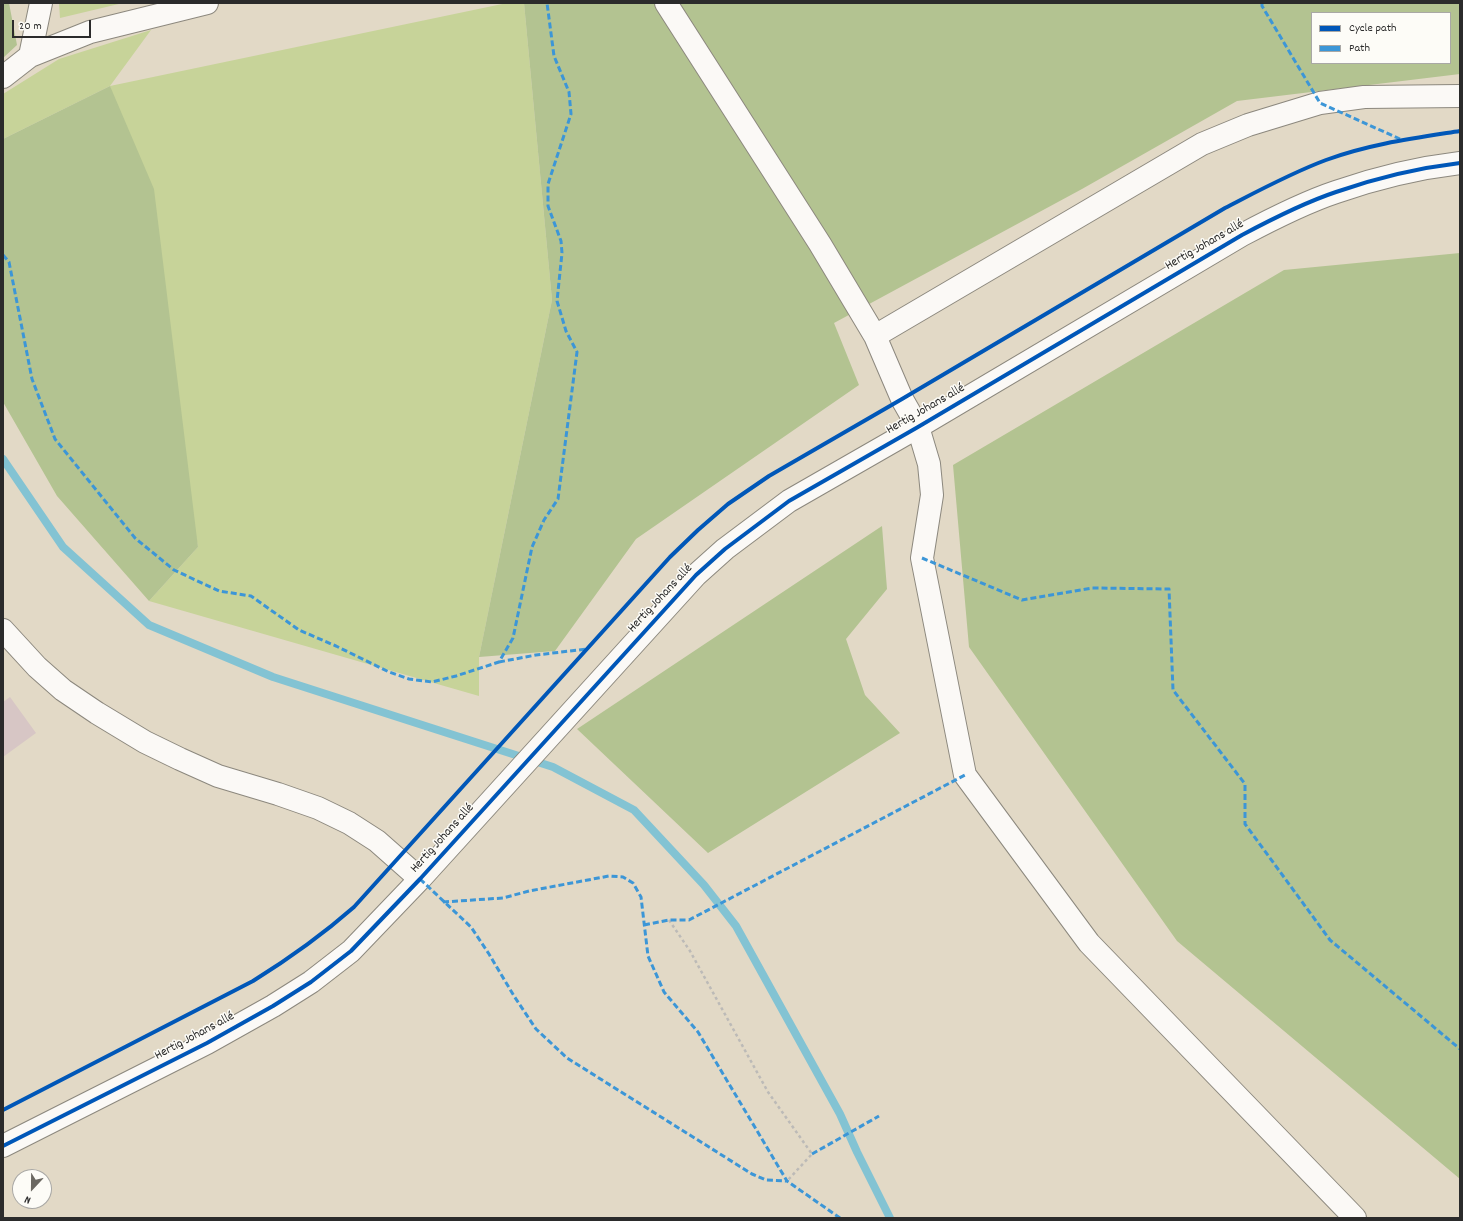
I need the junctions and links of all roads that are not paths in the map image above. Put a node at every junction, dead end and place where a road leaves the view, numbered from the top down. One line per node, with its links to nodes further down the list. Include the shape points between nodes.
1 (41, 3): 4 (street)
2 (207, 3): 4 (street, via 90,32)
3 (666, 3): 8 (street, via 820,244)
4 (30, 56): 5 (street)
5 (3, 77)
6 (1460, 96): 8 (street, via 1364,98 1320,103 1202,144)
7 (1460, 163): 9 (street, Hertig Johans allé, via 1374,180 1335,192 1280,216 1242,235)
8 (875, 336): 9 (street, via 902,399)
9 (918, 427): 11 (street, Hertig Johans allé, via 789,501 724,549 696,575); 13 (street, via 928,464 932,495 922,558 965,775 1089,943)
10 (3, 630): 11 (street, via 62,690 145,742 218,776 318,808 349,823 377,841)
11 (420, 879): 12 (street, Hertig Johans allé, via 351,951 311,982 207,1043)
12 (3, 1146)
13 (1355, 1218)

